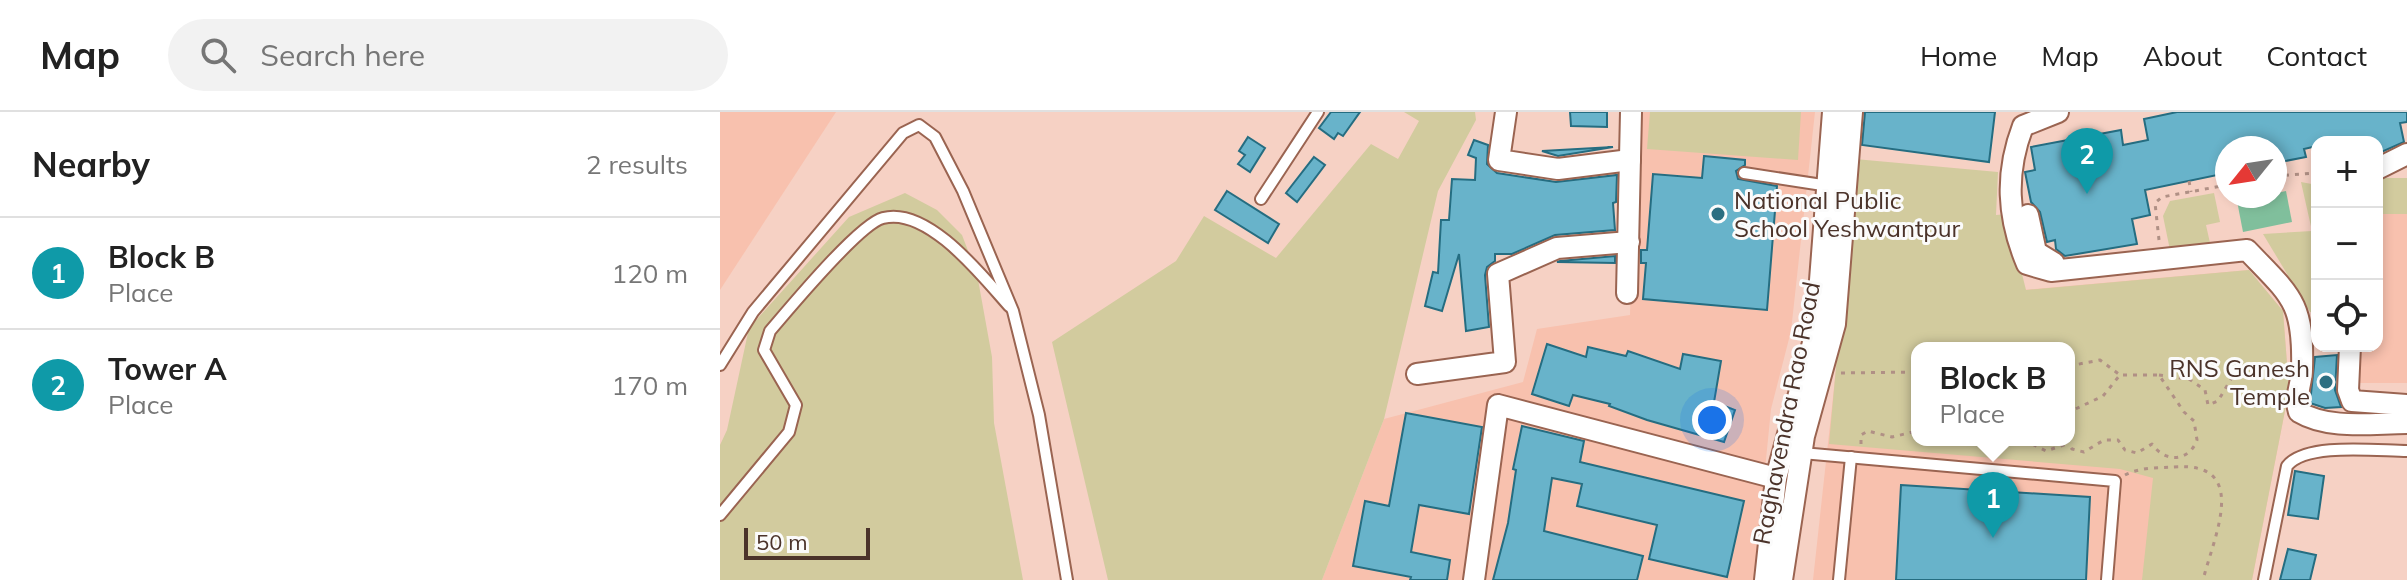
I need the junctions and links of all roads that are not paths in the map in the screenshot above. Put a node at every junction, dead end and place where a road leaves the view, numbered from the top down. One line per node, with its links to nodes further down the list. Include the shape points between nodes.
1 (1318, 112): 12 (lane)
2 (1506, 112): 8 (street, via 1499,160 1558,169)
3 (1631, 112): 8 (street)
4 (1833, 112): 11 (street, Raghavendra Rao Road)
5 (1852, 112): 25 (street, Raghavendra Rao Road, via 1835,324)
6 (2058, 112): 15 (street, via 2023,126 2008,184 2027,264 2051,271)
7 (2407, 154): 9 (street)
8 (1630, 160): 14 (street)
9 (2383, 166)
10 (1744, 173): 11 (lane)
11 (1829, 186): 27 (street, Raghavendra Rao Road, via 1816,332)
12 (1261, 199)
13 (2028, 215): 15 (street, via 2036,252)
14 (1629, 242): 16 (street); 20 (street, via 1557,248 1498,274 1505,362)
15 (2073, 269): 22 (street, via 2247,250 2291,296 2301,323 2299,412 2313,421)
16 (1627, 293)
17 (1013, 311): 19 (lane, via 963,191 935,137 919,125 903,133 753,312); 28 (lane, via 928,227 903,218 881,218 857,236 770,331 764,350 796,405 789,432); 29 (lane, via 1039,415)
18 (2350, 352): 22 (street, via 2348,390)
19 (720, 365)
20 (1417, 374)
21 (2407, 405): 22 (street)
22 (2367, 414): 23 (street)
23 (2407, 423)
24 (2407, 451): 35 (lane, via 2339,450 2292,460)
25 (1802, 453): 26 (lane); 32 (street, Raghavendra Rao Road)
26 (1851, 457): 33 (lane); 34 (lane, via 2115,481)
27 (1776, 478): 30 (street, via 1498,405); 31 (street, Raghavendra Rao Road)
28 (720, 515)
29 (1067, 580)
30 (1474, 580)
31 (1765, 580)
32 (1782, 580)
33 (1839, 580)
34 (2107, 580)
35 (2264, 580)

